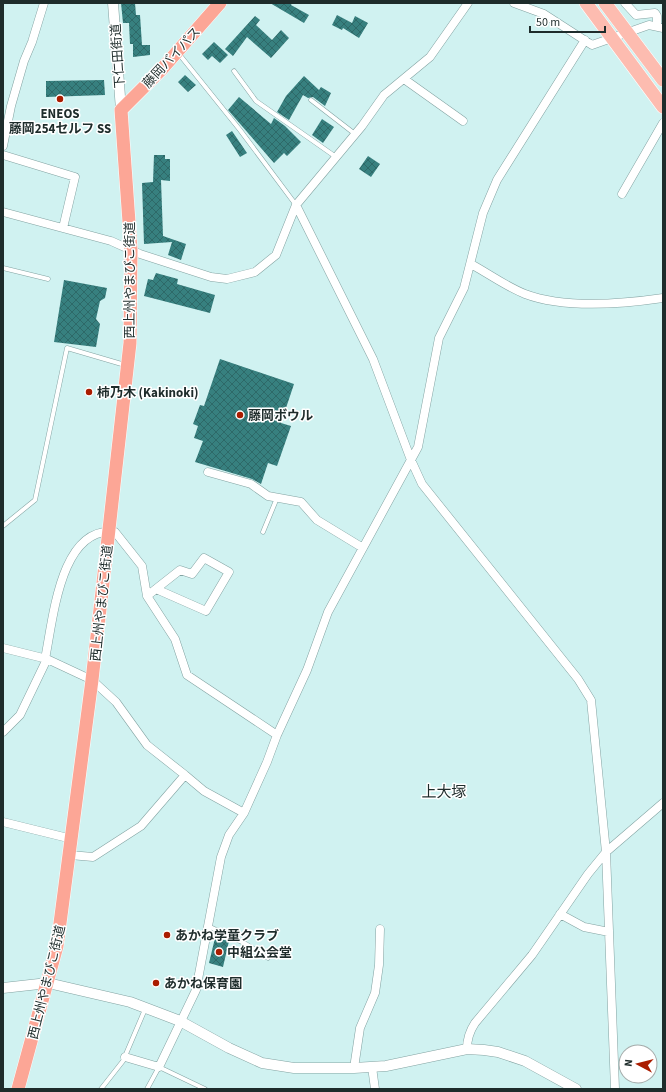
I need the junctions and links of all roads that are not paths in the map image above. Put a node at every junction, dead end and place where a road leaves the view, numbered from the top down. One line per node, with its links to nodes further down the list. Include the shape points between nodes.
1 (44, 3): 23 (street, via 13,98)
2 (114, 3): 19 (street, 下仁田街道)
3 (220, 3): 13 (highway, 藤岡バイパス)
4 (468, 3): 15 (street, via 430,57)
5 (514, 3): 12 (street, via 544,14)
6 (586, 3): 11 (main road)
7 (605, 3): 10 (main road)
8 (625, 3): 9 (street, via 636,15 655,13)
9 (660, 27): 10 (street, via 648,25)
10 (626, 32): 11 (street); 16 (main road)
11 (612, 38): 12 (street, via 592,45); 18 (main road)
12 (585, 40): 31 (street, via 497,180 483,213)
13 (177, 51): 19 (highway, 藤岡バイパス); 27 (lane)
14 (234, 71): 25 (lane, via 256,101)
15 (404, 79): 20 (street); 22 (street, via 384,96)
16 (663, 80)
17 (311, 100): 22 (lane)
18 (663, 107)
19 (121, 110): 30 (highway, 西上州やまびこ街道)
20 (463, 121)
21 (663, 123): 26 (street)
22 (355, 134): 25 (street)
23 (3, 146)
24 (3, 155): 29 (street, via 75,177)
25 (336, 158): 27 (street)
26 (622, 194)
27 (296, 205): 30 (street, via 276,255 260,269 249,274 227,279 211,277); 36 (street, via 373,359)
28 (3, 212): 29 (street)
29 (63, 228): 30 (street, via 111,241)
30 (131, 250): 35 (highway, 西上州やまびこ街道)
31 (471, 264): 34 (street, via 525,294 540,298 587,305); 36 (street, via 464,288 439,338 418,447)
32 (3, 268): 33 (lane)
33 (48, 279)
34 (663, 298)
35 (127, 365): 39 (lane, via 67,348 35,500); 40 (highway, 西上州やまびこ街道)
36 (412, 460): 42 (street); 55 (street, via 422,484 578,679 591,700)
37 (208, 472): 38 (street, via 251,484 268,496)
38 (277, 498): 41 (lane); 42 (street, via 301,502 317,520)
39 (3, 526)
40 (109, 531): 44 (street, via 115,532 142,566); 46 (street, via 95,533 82,543 66,566); 47 (highway, 西上州やまびこ街道)
41 (263, 532)
42 (363, 548): 49 (street, via 328,612 307,670)
43 (156, 589): 43 (street, via 180,570 192,574 204,558 229,572 206,611); 44 (street)
44 (147, 596): 49 (street, via 175,639 187,675)
45 (3, 648): 46 (street)
46 (46, 659): 47 (street); 48 (street, via 20,715)
47 (92, 680): 50 (street, via 116,702 147,745); 54 (highway, 西上州やまびこ街道)
48 (3, 732)
49 (277, 736): 52 (street)
50 (186, 774): 52 (street, via 204,791); 56 (street, via 141,826 93,857)
51 (663, 804): 55 (street)
52 (244, 813): 58 (street, via 229,835 221,857)
53 (3, 822): 54 (street)
54 (72, 839): 56 (highway, 西上州やまびこ街道)
55 (606, 852): 57 (street); 60 (street)
56 (70, 855): 62 (highway, 西上州やまびこ街道, via 58,946)
57 (560, 914): 60 (street, via 584,927); 66 (street, via 532,956 475,1023 468,1036)
58 (208, 926): 61 (lane); 65 (street, via 196,990)
59 (380, 929): 70 (street, via 375,992 360,1028)
60 (609, 932): 77 (street)
61 (268, 958)
62 (48, 983): 63 (street); 64 (street); 71 (highway, 西上州やまびこ街道)
63 (3, 988)
64 (146, 1007): 65 (street); 67 (lane)
65 (180, 1021): 68 (street); 70 (street, via 228,1048 262,1063 294,1068)
66 (467, 1049): 69 (street); 76 (street, via 512,1056)
67 (125, 1057): 68 (street); 72 (lane)
68 (159, 1066): 73 (lane); 74 (lane)
69 (372, 1067): 70 (street); 75 (street)
70 (354, 1068)
71 (18, 1089)
72 (101, 1089)
73 (147, 1089)
74 (205, 1089)
75 (375, 1089)
76 (576, 1089)
77 (615, 1089)

